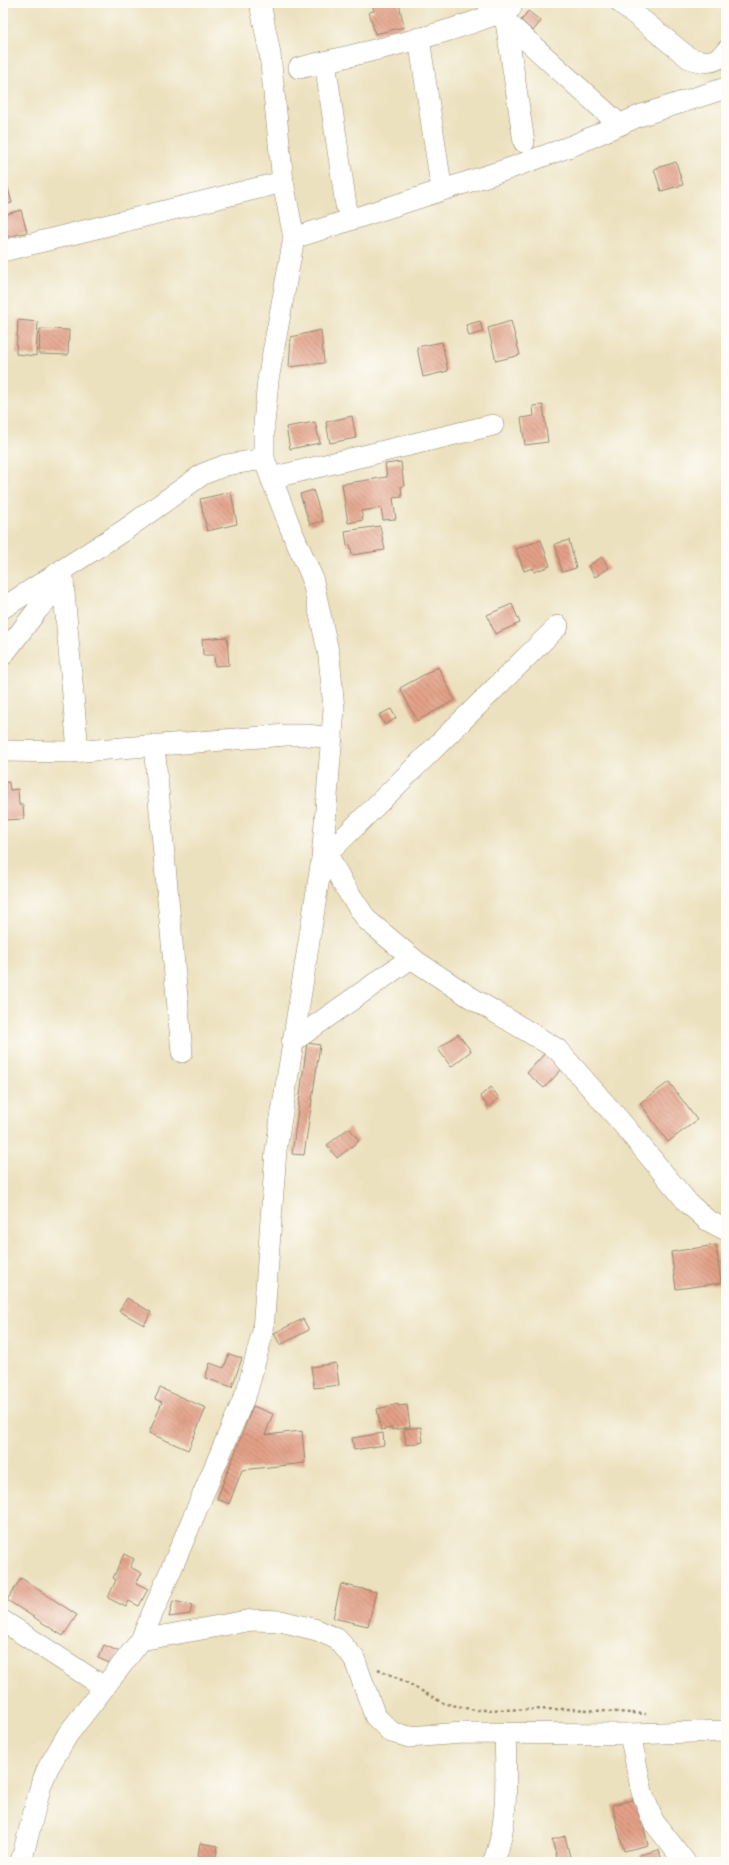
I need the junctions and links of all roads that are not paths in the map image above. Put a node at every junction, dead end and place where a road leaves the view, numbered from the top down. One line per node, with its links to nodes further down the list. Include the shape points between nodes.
1 (260, 3): 12 (street, via 270,54)
2 (621, 3): 5 (street, via 690,58 710,62 720,58)
3 (501, 9): 4 (street); 9 (street); 10 (street)
4 (419, 38): 6 (street); 11 (street)
5 (726, 51)
6 (325, 62): 7 (street); 13 (street)
7 (299, 68)
8 (726, 88): 9 (street, via 639,116)
9 (620, 125): 14 (street, via 508,170)
10 (524, 142)
11 (440, 179)
12 (283, 182): 14 (street); 15 (street)
13 (346, 205)
14 (294, 238): 17 (street, via 268,380)
15 (3, 251)
16 (494, 425): 18 (street)
17 (264, 459): 18 (street); 19 (street, via 226,465 203,474)
18 (271, 478): 23 (street, via 312,577 328,656 334,709)
19 (63, 576): 20 (street); 22 (street); 26 (street)
20 (3, 608)
21 (558, 626): 27 (street)
22 (3, 655)
23 (332, 738): 24 (street, via 286,735); 27 (street)
24 (154, 745): 26 (street); 30 (street)
25 (3, 751): 26 (street)
26 (78, 751)
27 (325, 857): 28 (street, via 367,920); 29 (street)
28 (411, 958): 29 (street); 31 (street, via 470,998 557,1049 688,1202 708,1220)
29 (292, 1042): 33 (street, via 276,1150 263,1331 256,1360 247,1391)
30 (182, 1052)
31 (726, 1230)
32 (3, 1621): 34 (street)
33 (141, 1640): 34 (street); 36 (street, via 252,1620 281,1621 317,1630 337,1639 354,1658 375,1716 391,1732 409,1737 462,1733)
34 (104, 1687): 38 (street, via 68,1734 48,1768 41,1785)
35 (726, 1731): 37 (street)
36 (505, 1734): 37 (street); 39 (street, via 507,1781 501,1839)
37 (630, 1734): 40 (street, via 642,1792 653,1821)
38 (21, 1862)
39 (493, 1862)
40 (685, 1862)

